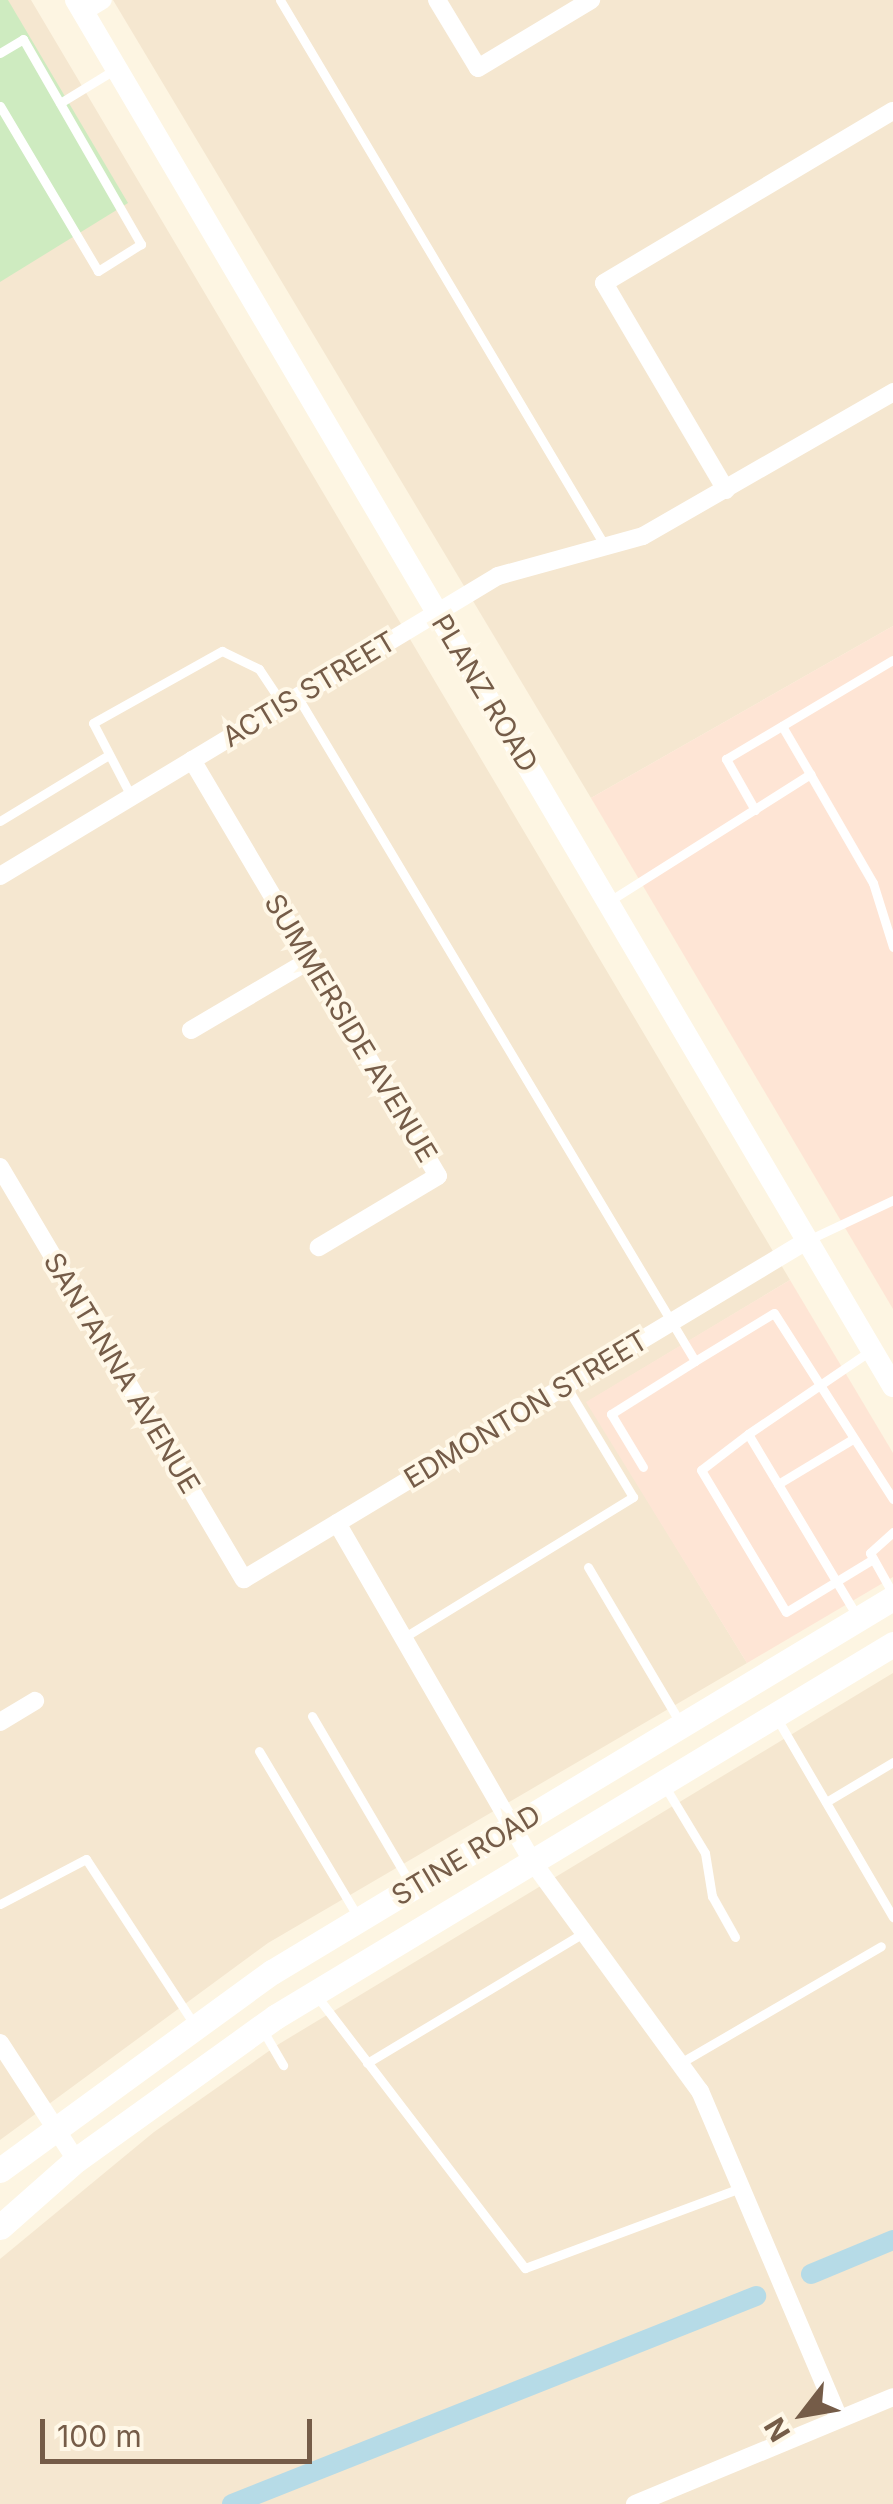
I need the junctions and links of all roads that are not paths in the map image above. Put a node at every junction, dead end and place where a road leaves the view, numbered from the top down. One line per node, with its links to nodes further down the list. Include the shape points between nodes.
1 (280, 0): 12 (lane)
2 (438, 0): 3 (street, via 478,68)
3 (591, 0)
4 (87, 4): 6 (street, PLANZ ROAD)
5 (0, 53): 7 (lane, via 23,39)
6 (116, 69): 7 (lane); 13 (street, PLANZ ROAD)
7 (60, 103): 8 (lane, via 141,244 98,271)
8 (0, 106)
9 (893, 111): 11 (street, via 604,283)
10 (893, 392): 11 (street, ACTIS STREET)
11 (726, 490): 12 (street, ACTIS STREET)
12 (607, 548): 13 (street, ACTIS STREET, via 530,563)
13 (437, 612): 15 (street, ACTIS STREET); 24 (street, PLANZ ROAD)
14 (893, 660): 16 (lane)
15 (290, 701): 17 (lane, via 259,669 210,654 93,723); 18 (street, ACTIS STREET); 32 (lane)
16 (782, 726): 19 (lane); 21 (lane, via 726,758)
17 (107, 756): 20 (lane); 22 (lane)
18 (192, 760): 20 (street, ACTIS STREET); 26 (street, SUMMERSIDE AVENUE)
19 (810, 774): 21 (lane); 25 (lane, via 873,883)
20 (132, 796): 23 (street, ACTIS STREET)
21 (756, 810): 24 (lane)
22 (0, 821)
23 (0, 876)
24 (608, 901): 30 (street, PLANZ ROAD)
25 (893, 947)
26 (310, 960): 27 (street); 31 (street, SUMMERSIDE AVENUE, via 438,1176)
27 (191, 1030)
28 (0, 1167): 47 (street, SANTANNA AVENUE)
29 (893, 1200): 30 (lane)
30 (808, 1240): 32 (street, EDMONTON STREET); 33 (street, PLANZ ROAD)
31 (318, 1246)
32 (669, 1323): 34 (lane); 35 (street, EDMONTON STREET)
33 (872, 1350): 36 (street, PLANZ ROAD); 37 (lane)
34 (695, 1361): 37 (lane, via 774,1314); 40 (lane, via 611,1414)
35 (566, 1386): 43 (street, EDMONTON STREET); 51 (lane, via 633,1497)
36 (893, 1386)
37 (818, 1388): 38 (lane); 39 (lane)
38 (748, 1434): 41 (lane); 48 (lane, via 700,1470 786,1612)
39 (853, 1439): 41 (lane); 42 (lane)
40 (643, 1467)
41 (778, 1484): 48 (lane)
42 (893, 1499)
43 (337, 1523): 47 (street, EDMONTON STREET); 51 (street)
44 (893, 1532): 45 (lane, via 870,1546)
45 (873, 1559): 48 (lane); 49 (lane)
46 (588, 1567): 57 (lane)
47 (244, 1579)
48 (836, 1581): 50 (lane)
49 (893, 1596): 50 (main road, STINE ROAD)
50 (859, 1618): 57 (main road, STINE ROAD)
51 (403, 1638): 62 (street)
52 (893, 1644): 54 (main road, STINE ROAD)
53 (35, 1701): 56 (street)
54 (775, 1715): 60 (main road, STINE ROAD); 61 (lane)
55 (312, 1716): 64 (lane)
56 (0, 1722)
57 (682, 1725): 62 (main road, STINE ROAD)
58 (259, 1751): 67 (lane)
59 (893, 1762): 61 (lane)
60 (663, 1782): 63 (main road, STINE ROAD); 69 (lane, via 704,1853 712,1896)
61 (826, 1802): 66 (lane)
62 (512, 1828): 63 (street); 64 (main road, STINE ROAD)
63 (532, 1862): 68 (street); 71 (main road, STINE ROAD)
64 (413, 1887): 67 (main road, STINE ROAD)
65 (0, 1904): 72 (lane, via 86,1859)
66 (892, 1914)
67 (359, 1920): 72 (main road, STINE ROAD)
68 (582, 1934): 75 (street); 76 (lane)
69 (735, 1937)
70 (880, 1946): 75 (lane)
71 (314, 1993): 73 (main road, STINE ROAD); 76 (lane)
72 (194, 2024): 79 (main road, STINE ROAD)
73 (261, 2027): 77 (lane); 80 (main road, STINE ROAD)
74 (0, 2043): 78 (street)
75 (682, 2062): 82 (street)
76 (367, 2063): 82 (lane, via 526,2268)
77 (284, 2065)
78 (6, 2068): 79 (street)
79 (48, 2127): 80 (street); 81 (main road, STINE ROAD)
80 (76, 2160): 83 (main road, STINE ROAD)
81 (0, 2170)
82 (742, 2187): 85 (street)
83 (0, 2228)
84 (893, 2396): 85 (street)
85 (839, 2419): 86 (street)
86 (679, 2496): 87 (street)
87 (634, 2504)

